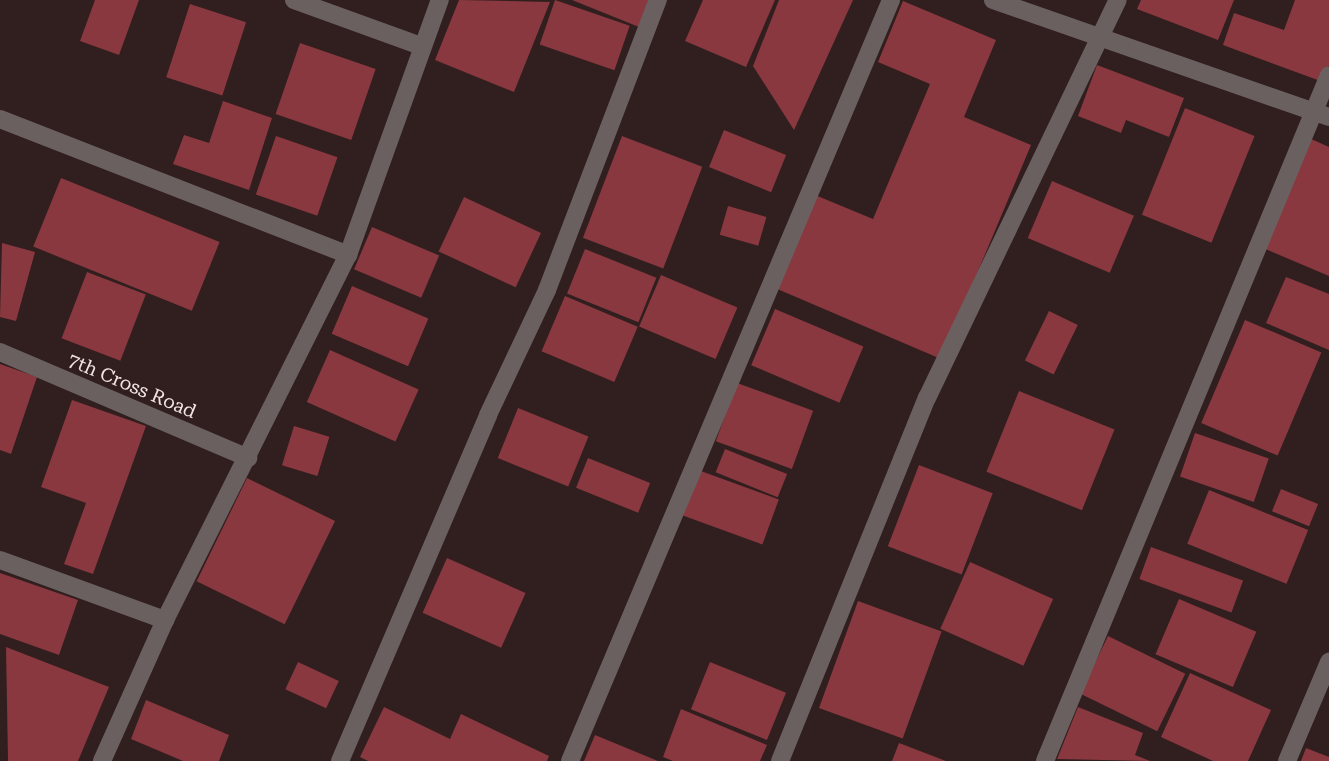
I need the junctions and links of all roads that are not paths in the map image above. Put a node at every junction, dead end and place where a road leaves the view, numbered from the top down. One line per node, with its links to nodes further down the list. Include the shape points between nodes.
1 (294, 0): 8 (street)
2 (440, 0): 8 (street)
3 (658, 0): 19 (street, via 547,290)
4 (891, 0): 20 (street)
5 (993, 0): 7 (street)
6 (1118, 0): 7 (street)
7 (1100, 38): 10 (street); 21 (street, via 927,398)
8 (421, 46): 12 (street)
9 (1329, 75): 10 (street)
10 (1321, 114): 22 (street)
11 (0, 119): 12 (street)
12 (348, 255): 14 (street)
13 (0, 352): 14 (street, 7th Cross Road)
14 (248, 458): 16 (street)
15 (0, 560): 16 (street)
16 (165, 620): 18 (street)
17 (1329, 662): 23 (street)
18 (103, 761)
19 (340, 761)
20 (570, 761)
21 (780, 761)
22 (1045, 761)
23 (1287, 761)

